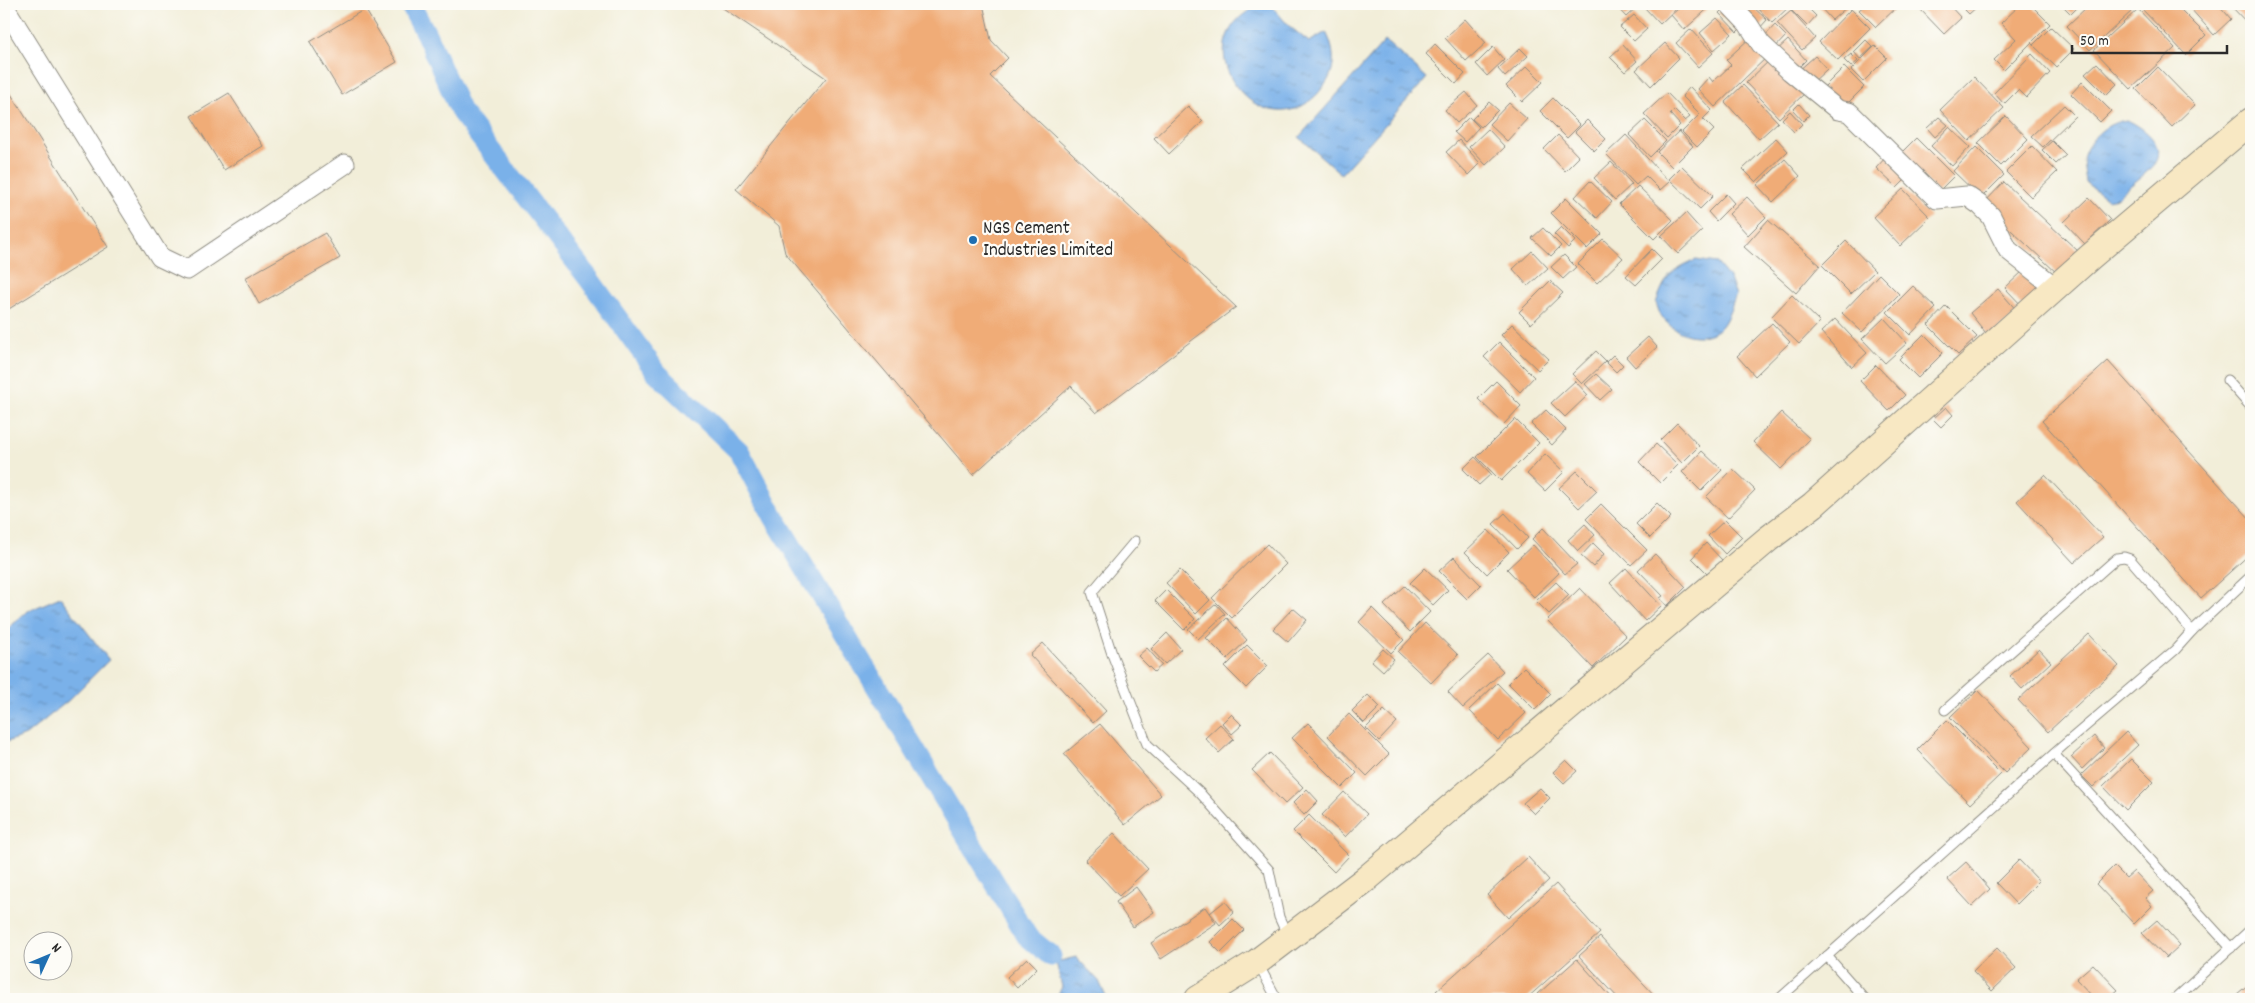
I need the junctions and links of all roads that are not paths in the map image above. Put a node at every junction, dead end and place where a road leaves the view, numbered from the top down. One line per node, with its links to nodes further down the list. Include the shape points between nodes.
1 (1729, 4): 5 (street, via 1761,44 1838,110 1849,112 1937,200 1966,196 1980,205 1991,216 2008,250)
2 (4, 6): 4 (street, via 160,257 187,270)
3 (2251, 121): 5 (street)
4 (345, 164)
5 (2056, 288): 14 (street, via 1813,505 1768,539 1366,879)
6 (2227, 380): 7 (lane)
7 (2251, 407)
8 (1135, 541): 14 (lane, via 1092,592 1119,672 1147,744 1200,793 1269,870 1279,917)
9 (2251, 576): 10 (lane)
10 (2192, 630): 11 (lane, via 2130,559 2117,558); 12 (lane, via 2175,650)
11 (1946, 710)
12 (2054, 754): 15 (lane); 16 (lane)
13 (2251, 929): 15 (lane)
14 (1288, 937): 17 (street)
15 (2231, 948): 22 (lane)
16 (1827, 956): 20 (lane); 21 (lane)
17 (1257, 962): 18 (street); 19 (lane)
18 (1198, 999)
19 (1277, 999)
20 (1778, 999)
21 (1865, 999)
22 (2175, 999)

